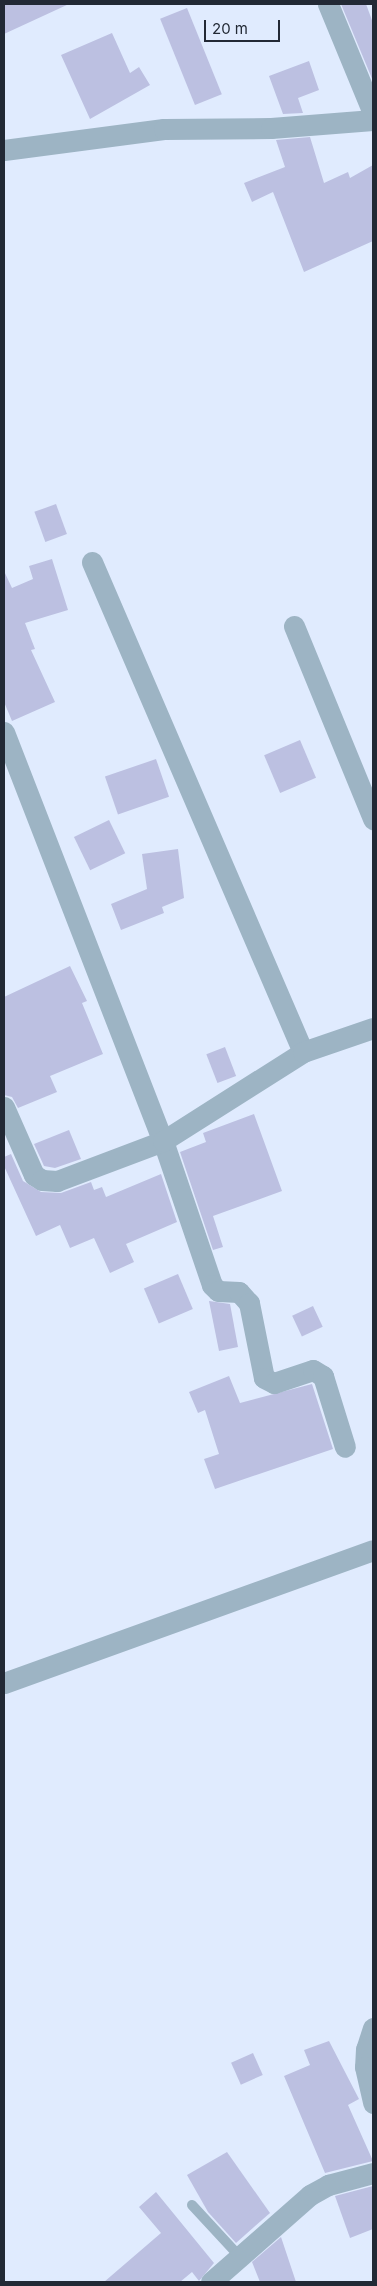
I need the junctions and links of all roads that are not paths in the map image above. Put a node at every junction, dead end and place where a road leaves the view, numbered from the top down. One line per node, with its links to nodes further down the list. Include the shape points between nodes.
1 (328, 4): 2 (street)
2 (373, 113)
3 (373, 120): 4 (street, via 318,126 164,129)
4 (5, 147)
5 (92, 562): 10 (street)
6 (294, 626): 8 (street)
7 (4, 732): 12 (street)
8 (373, 819)
9 (373, 1028): 10 (street)
10 (303, 1052): 12 (street)
11 (4, 1107): 12 (street, via 27,1164 42,1180 57,1181)
12 (163, 1141): 13 (street, via 212,1285 218,1291 239,1292 249,1303 261,1374 274,1383 319,1371 328,1388)
13 (345, 1447)
14 (373, 1550): 15 (street)
15 (4, 1682)
16 (373, 2028): 17 (street, via 366,2049 365,2067)
17 (373, 2103)
18 (373, 2173): 20 (street, via 328,2185 310,2195)
19 (192, 2205): 20 (lane)
20 (239, 2256): 21 (street)
21 (211, 2282)

